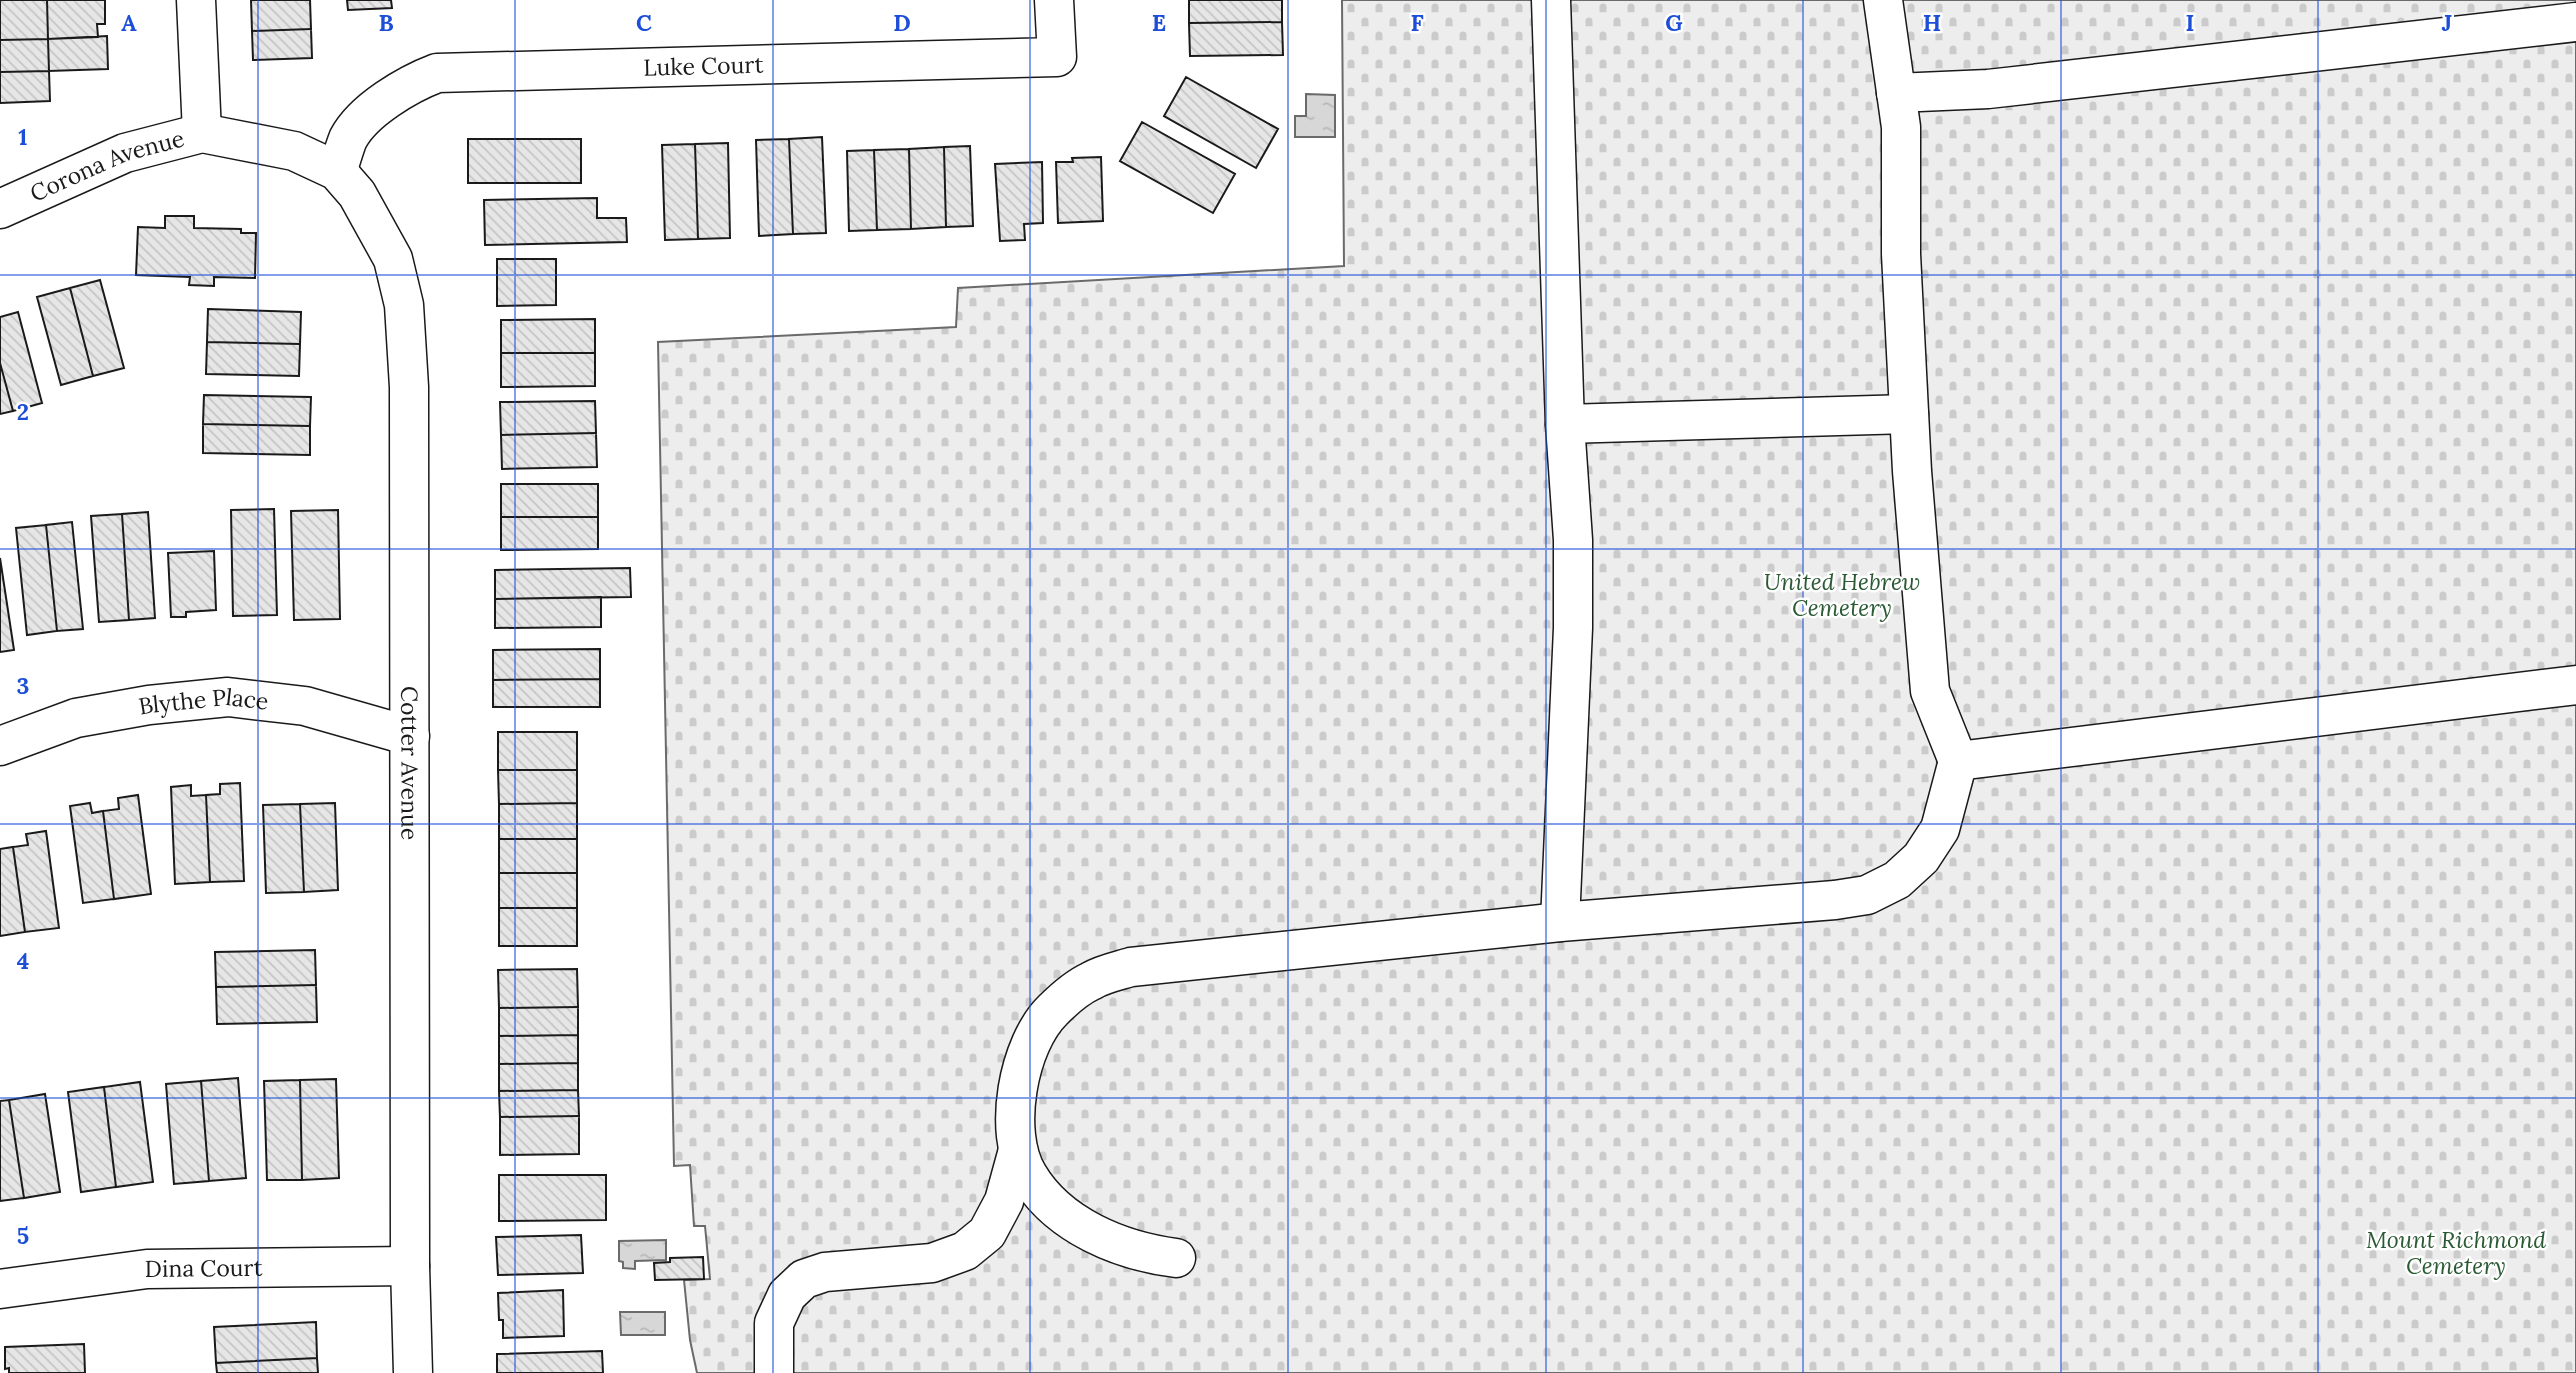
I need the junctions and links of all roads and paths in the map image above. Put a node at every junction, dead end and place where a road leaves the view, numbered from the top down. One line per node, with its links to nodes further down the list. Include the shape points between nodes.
1 (196, 0): 7 (street)
2 (1054, 0): 8 (street, Luke Court, via 1057,57 437,73 412,83 371,113 349,138)
3 (1551, 0): 11 (street)
4 (1883, 0): 6 (street)
5 (2576, 22): 6 (street, via 1988,89)
6 (1896, 93): 10 (street, via 1901,127 1901,254)
7 (202, 133): 8 (street, Corona Avenue, via 293,151); 9 (street, Corona Avenue, via 125,153)
8 (337, 171): 13 (street, Cotter Avenue, via 357,194 393,259 404,305 409,387)
9 (0, 209)
10 (1909, 414): 11 (street); 15 (street, via 1930,691)
11 (1565, 424): 16 (street, via 1573,628)
12 (2576, 685): 15 (street)
13 (410, 736): 14 (street, Blythe Place, via 304,706 228,696 76,718); 19 (street, Cotter Avenue)
14 (0, 746)
15 (1958, 761): 16 (street, via 1940,830 1922,858 1897,880 1867,895)
16 (1560, 922): 17 (street, via 1131,967 1091,981 1051,1011 1028,1048 1016,1092)
17 (1018, 1150): 18 (street, via 1039,1191 1080,1226 1146,1254); 22 (street, via 1004,1201 986,1233 965,1251 932,1264 825,1272 804,1279 787,1295 774,1323)
18 (1177, 1258)
19 (410, 1266): 20 (street, Dina Court, via 146,1269); 21 (street, Cotter Avenue)
20 (0, 1289)
21 (413, 1373)
22 (774, 1373)

